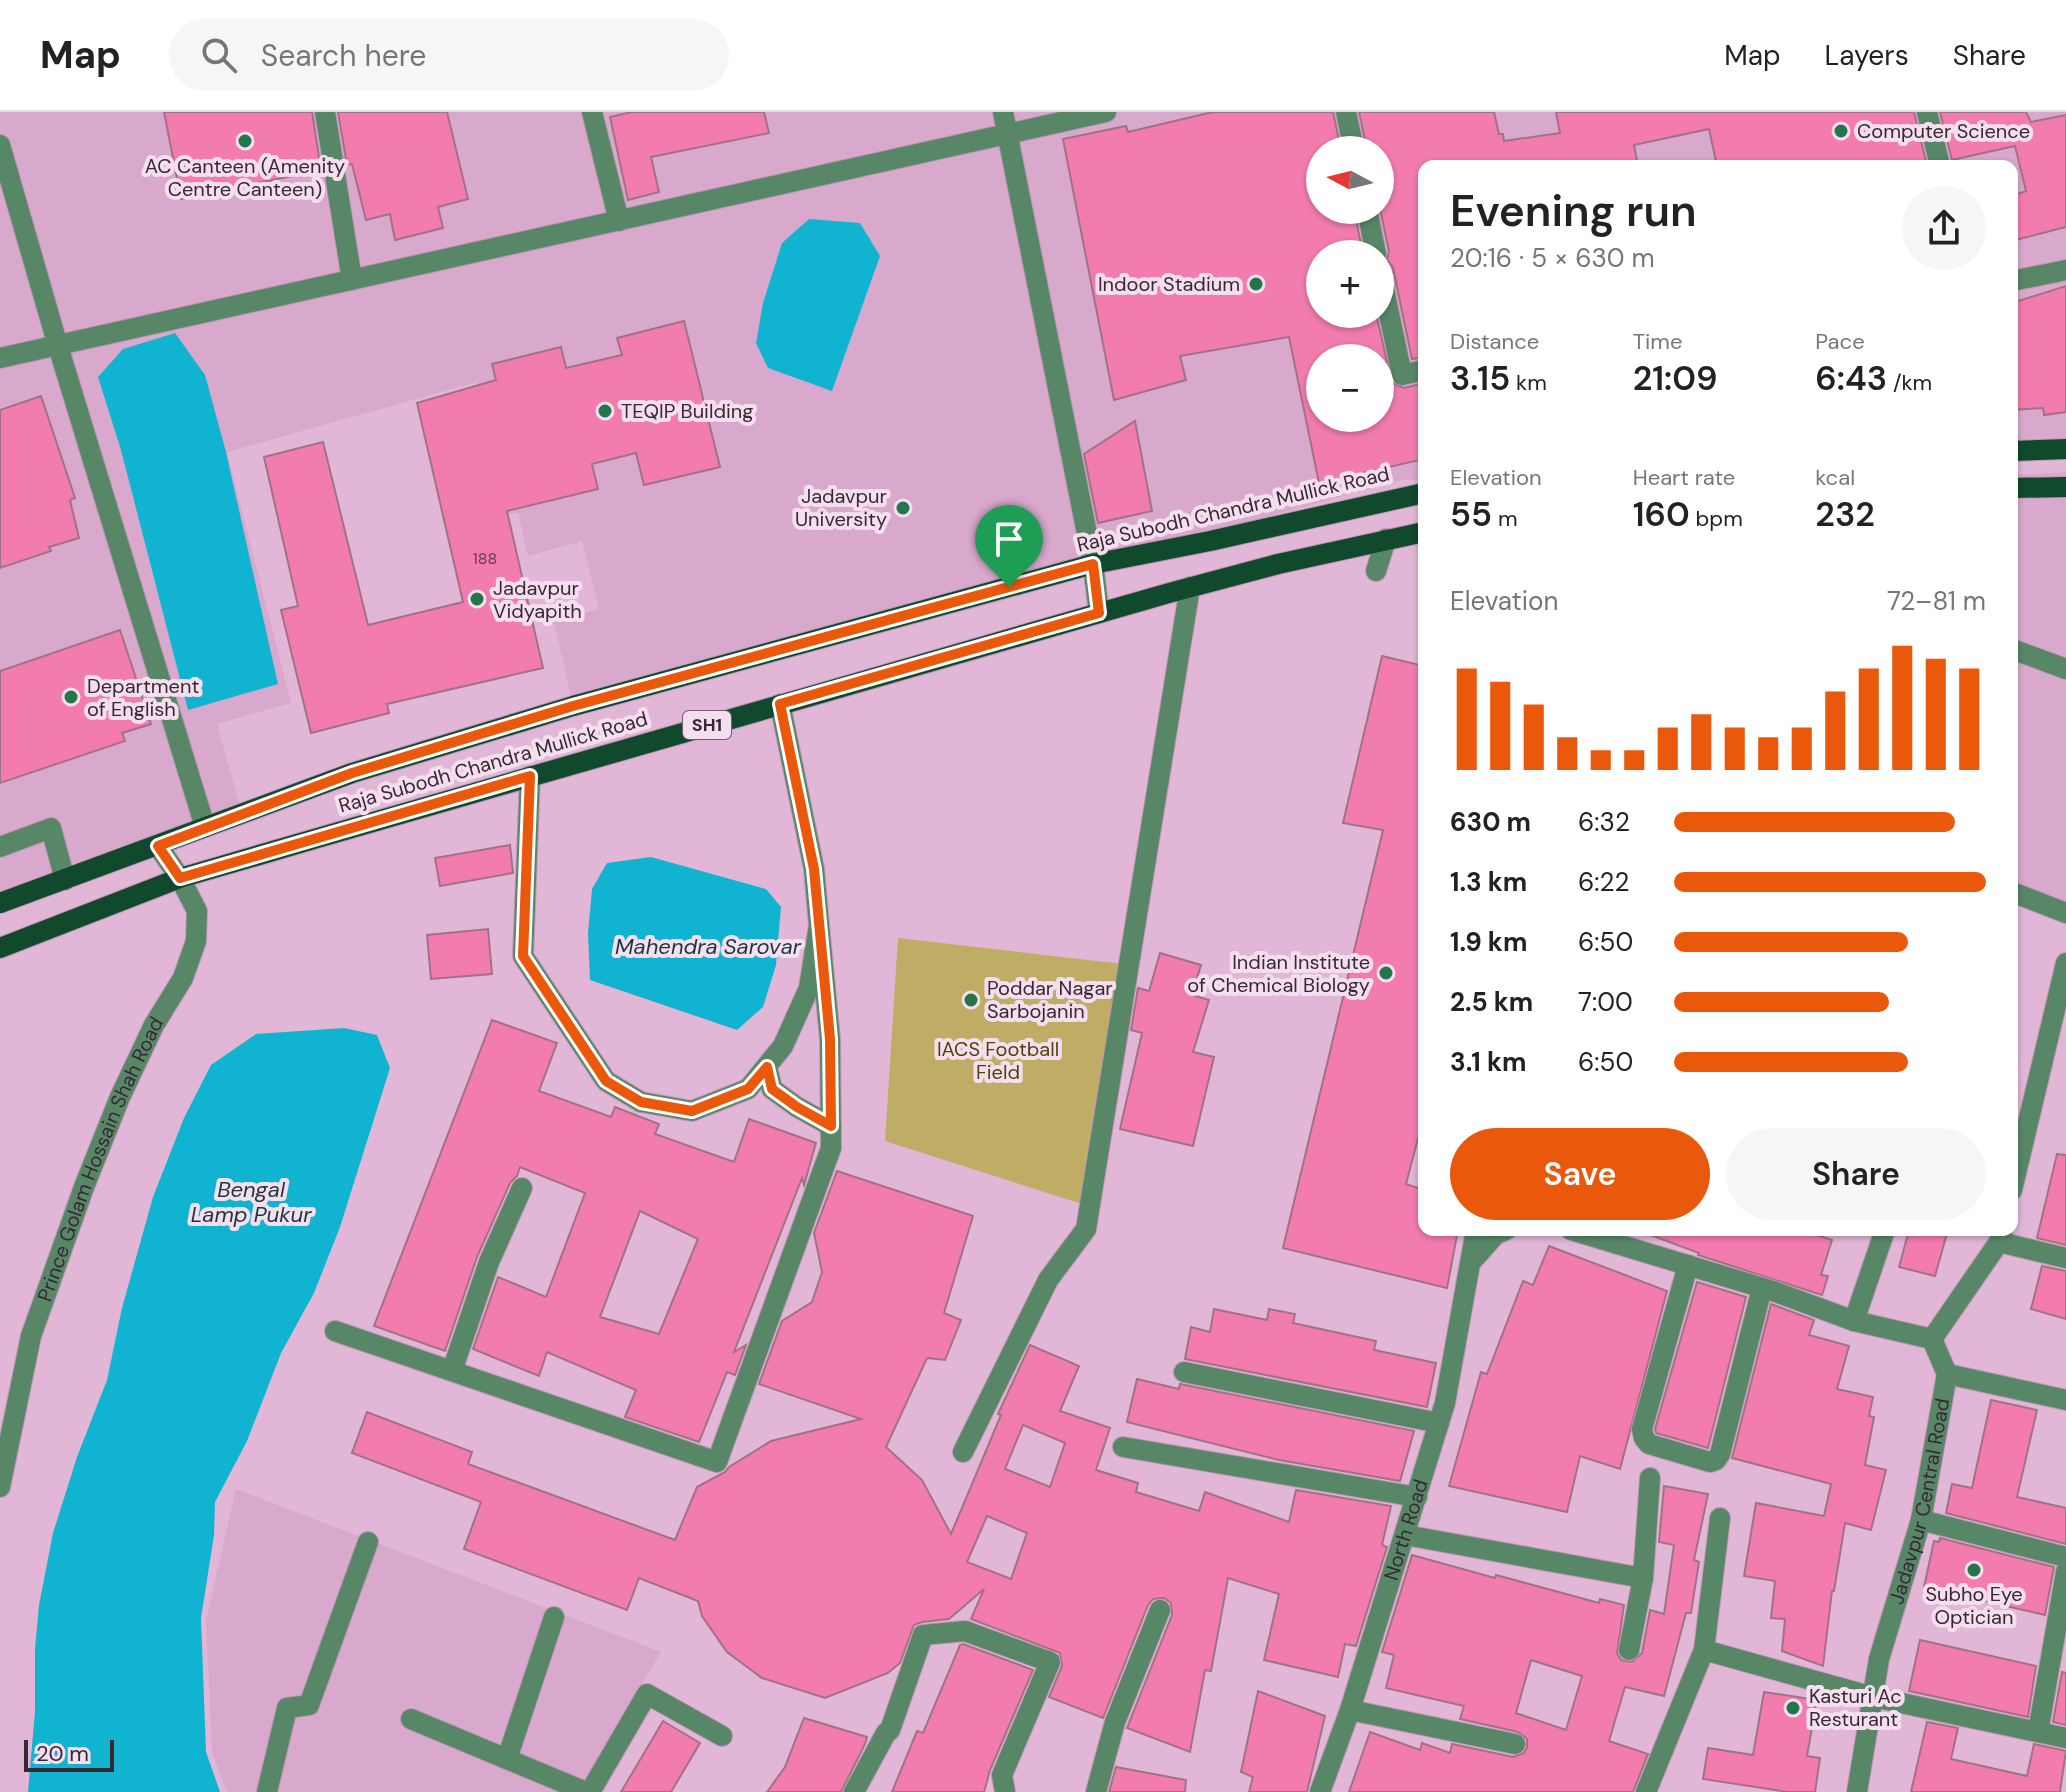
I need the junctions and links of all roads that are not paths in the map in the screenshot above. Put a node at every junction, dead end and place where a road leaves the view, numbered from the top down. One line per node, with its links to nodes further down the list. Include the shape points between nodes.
1 (325, 112): 13 (street)
2 (592, 112): 11 (street)
3 (1003, 112): 7 (street)
4 (1106, 112): 7 (street)
5 (1346, 112): 8 (street)
6 (1927, 112): 10 (street)
7 (1008, 134): 11 (street); 26 (street)
8 (1351, 136)
9 (0, 145): 16 (street)
10 (1939, 160)
11 (619, 221): 13 (street)
12 (2066, 270): 14 (street)
13 (352, 280): 16 (street)
14 (2018, 280)
15 (1392, 328): 18 (street, via 1402,375)
16 (58, 346): 17 (street); 34 (street)
17 (0, 358)
18 (1418, 371)
19 (2066, 449): 20 (main road)
20 (2018, 451)
21 (2066, 487): 22 (main road)
22 (2018, 488)
23 (1418, 494): 26 (main road, Raja Subodh Chandra Mullick Road)
24 (1418, 533): 25 (main road, Raja Subodh Chandra Mullick Road / SH1)
25 (1386, 539): 27 (street); 28 (main road, Raja Subodh Chandra Mullick Road / SH1)
26 (1093, 564): 29 (street); 34 (main road, Raja Subodh Chandra Mullick Road, via 561,710 352,773)
27 (1376, 571)
28 (1190, 587): 29 (main road, Raja Subodh Chandra Mullick Road / SH1); 67 (street, via 1086,1229 1048,1280)
29 (1099, 613): 32 (main road, Raja Subodh Chandra Mullick Road / SH1)
30 (2018, 651): 31 (street)
31 (2066, 669)
32 (780, 704): 33 (main road, Raja Subodh Chandra Mullick Road / SH1); 42 (street, via 814,869)
33 (530, 776): 37 (main road, Raja Subodh Chandra Mullick Road / SH1); 45 (street, via 523,956 606,1081 641,1102 692,1111 748,1089)
34 (205, 827): 35 (main road, Raja Subodh Chandra Mullick Road)
35 (158, 846): 37 (street, Prince Golam Hossain Shah Road); 38 (main road, Raja Subodh Chandra Mullick Road)
36 (0, 847): 38 (street, via 51,828)
37 (180, 878): 43 (main road, Raja Subodh Chandra Mullick Road / SH1); 69 (street, Prince Golam Hossain Shah Road, via 197,911 196,941 183,978 120,1097 84,1187 31,1336)
38 (65, 880): 40 (main road, Raja Subodh Chandra Mullick Road)
39 (2018, 894): 41 (street)
40 (0, 903)
41 (2066, 913)
42 (819, 925): 45 (street, via 809,988 783,1046); 46 (street, via 830,1039)
43 (0, 948)
44 (2066, 963): 47 (street)
45 (767, 1067): 46 (street, via 772,1089)
46 (831, 1126): 61 (street, via 831,1148 717,1462)
47 (2018, 1166)
48 (522, 1188): 61 (street, via 489,1262)
49 (1475, 1236): 55 (street, North Road)
50 (1494, 1236): 55 (street)
51 (1591, 1236): 56 (street)
52 (1883, 1236): 58 (street)
53 (2000, 1236): 54 (street); 60 (street)
54 (2066, 1258)
55 (1470, 1262): 65 (street, North Road)
56 (1688, 1265): 57 (street); 57 (street, via 1642,1429 1649,1444 1716,1460)
57 (1762, 1288): 58 (street)
58 (1854, 1321): 60 (street)
59 (335, 1331): 61 (street)
60 (1932, 1339): 63 (street, Jadavpur Central Road)
61 (452, 1371)
62 (1184, 1372): 65 (street)
63 (1947, 1374): 64 (street); 72 (street, Jadavpur Central Road)
64 (2066, 1400)
65 (1439, 1423): 70 (street, North Road)
66 (1123, 1447): 70 (street)
67 (963, 1452)
68 (1650, 1478): 77 (street)
69 (0, 1487)
70 (1417, 1497): 73 (street, North Road)
71 (1720, 1518): 81 (street)
72 (1921, 1520): 75 (street); 82 (street, Jadavpur Central Road, via 1879,1659)
73 (1405, 1535): 77 (street); 83 (street, North Road)
74 (368, 1542): 90 (street, via 309,1705 287,1708)
75 (2066, 1557)
76 (2066, 1572): 85 (street)
77 (1643, 1578): 80 (street)
78 (1160, 1610): 94 (street, via 1115,1722)
79 (554, 1617): 89 (street)
80 (1629, 1650)
81 (1704, 1650): 82 (street); 96 (street)
82 (1873, 1697): 85 (street); 97 (street, Jadavpur Central Road)
83 (1350, 1710): 88 (street); 95 (street, North Road)
84 (411, 1719): 89 (street)
85 (2038, 1732): 87 (street)
86 (722, 1736): 91 (street, via 647,1694)
87 (2066, 1738)
88 (1515, 1744)
89 (507, 1759): 91 (street)
90 (267, 1792)
91 (588, 1792)
92 (854, 1792): 93 (street, via 890,1730 923,1635 965,1631 1050,1662 1002,1775)
93 (1005, 1792)
94 (1096, 1792)
95 (1320, 1792)
96 (1646, 1792)
97 (1857, 1792)

